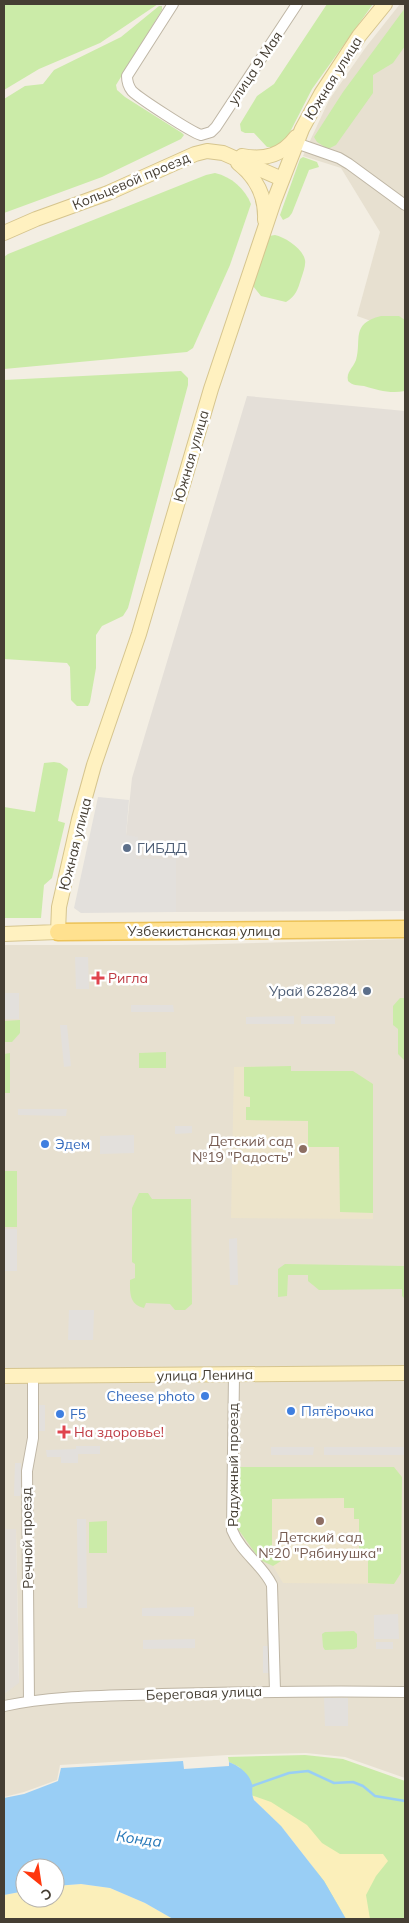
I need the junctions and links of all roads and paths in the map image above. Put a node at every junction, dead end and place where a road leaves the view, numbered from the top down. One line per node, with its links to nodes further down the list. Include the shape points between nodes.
1 (173, 4): 2 (street, улица 9 Мая, via 127,76 128,86 201,135 216,127)
2 (297, 4)
3 (384, 4): 4 (main road, Южная улица, via 338,66)
4 (302, 129): 5 (main road, Южная улица); 6 (main road, via 276,154 254,158)
5 (296, 143): 7 (main road, Южная улица); 8 (street, via 349,164)
6 (223, 152): 7 (main road, Кольцевой проезд); 9 (main road, Кольцевой проезд, via 195,154 108,193); 10 (main road, via 256,182 264,205)
7 (282, 179): 10 (main road, Южная улица)
8 (405, 205)
9 (36, 219): 11 (main road, Кольцевой проезд); 12 (main road, Кольцевой проезд)
10 (265, 226): 14 (main road, Южная улица, via 210,389 139,634 94,765 60,906)
11 (4, 227)
12 (4, 233)
13 (405, 929): 14 (main road, Узбекистанская улица)
14 (58, 932): 15 (main road, Узбекистанская улица)
15 (4, 934)
16 (405, 1373): 17 (main road, улица Ленина)
17 (234, 1375): 19 (main road, улица Ленина); 20 (street, Радужный проезд, via 232,1530 239,1546 272,1585)
18 (4, 1376): 19 (main road, улица Ленина)
19 (33, 1376): 22 (street, Речной проезд, via 34,1432 27,1471)
20 (275, 1691): 21 (street, Береговая улица); 22 (street, Береговая улица)
21 (405, 1692)
22 (29, 1701): 23 (street, Береговая улица)
23 (4, 1706)

